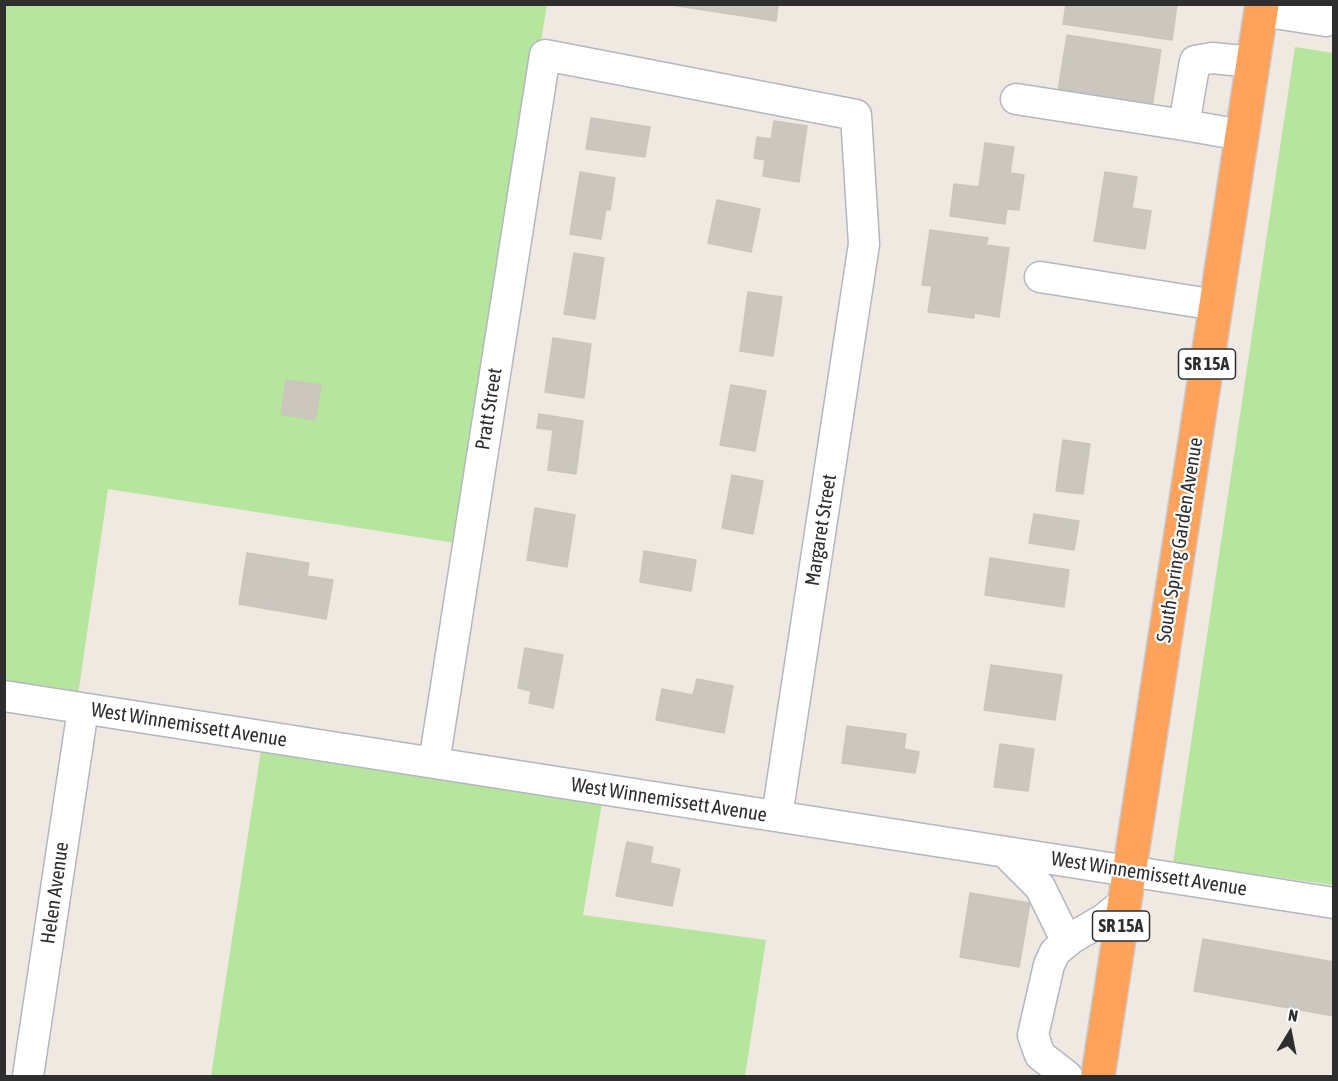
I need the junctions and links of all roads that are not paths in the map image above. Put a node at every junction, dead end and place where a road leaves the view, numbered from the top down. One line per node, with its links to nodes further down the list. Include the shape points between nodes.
1 (1262, 8): 2 (street, via 1326,21); 4 (highway, South Spring Garden Avenue / SR 15A)
2 (1334, 16)
3 (545, 56): 12 (street, Pratt Street); 13 (street, Margaret Street, via 856,115 864,244)
4 (1253, 62): 6 (street, via 1212,58 1195,61); 7 (highway, South Spring Garden Avenue / SR 15A)
5 (1016, 99): 6 (street)
6 (1184, 125): 7 (street)
7 (1242, 135): 9 (highway, South Spring Garden Avenue / SR 15A)
8 (1040, 278): 9 (street)
9 (1216, 305): 15 (highway, South Spring Garden Avenue / SR 15A)
10 (4, 696): 11 (street, West Winnemissett Avenue)
11 (82, 709): 12 (street, West Winnemissett Avenue); 18 (street, Helen Avenue)
12 (434, 763): 13 (street, West Winnemissett Avenue)
13 (777, 816): 14 (street, West Winnemissett Avenue)
14 (1005, 852): 15 (street, West Winnemissett Avenue); 17 (street, via 1040,887)
15 (1127, 886): 16 (street, West Winnemissett Avenue); 17 (street, via 1104,919); 20 (highway, South Spring Garden Avenue / SR 15A)
16 (1334, 903)
17 (1067, 942): 19 (street, via 1049,965 1033,1035 1040,1055)
18 (28, 1077)
19 (1067, 1077)
20 (1098, 1077)

